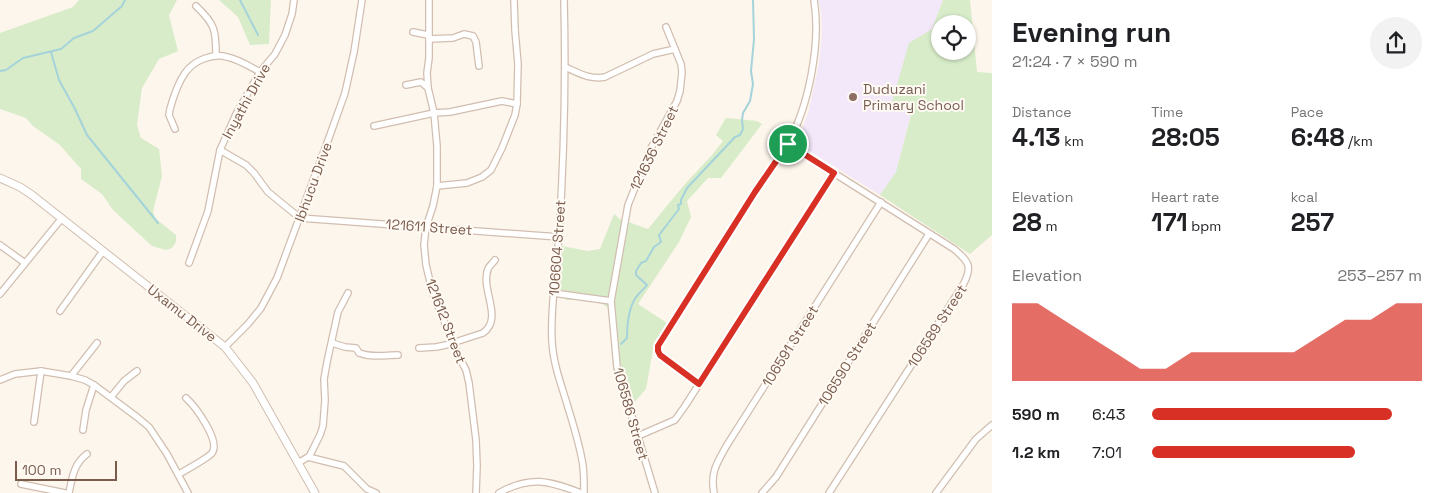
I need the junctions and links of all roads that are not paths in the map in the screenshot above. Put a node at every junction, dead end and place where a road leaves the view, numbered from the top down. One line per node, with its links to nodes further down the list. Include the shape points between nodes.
1 (294, 0): 15 (street, Inyathi Drive, via 285,35)
2 (362, 0): 29 (street, Ibhucu Drive, via 345,93)
3 (429, 0): 10 (street, 121612 Street)
4 (514, 0): 18 (street)
5 (564, 0): 14 (street, 106604 Street)
6 (814, 0): 22 (street, via 816,44 813,62 802,110)
7 (196, 6): 12 (street, via 213,25)
8 (666, 26): 11 (street, 121636 Street)
9 (413, 32): 10 (street)
10 (429, 37): 13 (street, via 473,36); 17 (street, 121612 Street)
11 (675, 50): 14 (street, via 653,54 597,79); 41 (street, 121636 Street, via 682,72 680,91 650,150 628,205)
12 (216, 55): 15 (street); 21 (street, via 205,58 184,74 169,115)
13 (479, 66)
14 (565, 67): 32 (street, 106604 Street)
15 (260, 72): 23 (street, Inyathi Drive)
16 (406, 85): 17 (street, via 421,82)
17 (428, 88): 19 (street, 121612 Street)
18 (517, 104): 19 (street, via 502,101); 26 (street, via 491,170 476,181)
19 (434, 113): 20 (street); 26 (street, 121612 Street)
20 (374, 126)
21 (175, 129)
22 (788, 144): 24 (street, 106589 Street); 53 (street, via 658,346 660,355)
23 (220, 150): 29 (street, via 246,166 268,192); 37 (street, Inyathi Drive, via 208,211)
24 (834, 173): 27 (street, 106589 Street); 53 (street)
25 (0, 178): 28 (street, Uxamu Drive, via 20,186)
26 (436, 186): 30 (street, 121612 Street)
27 (881, 202): 31 (street, 106589 Street); 75 (street, 106591 Street, via 714,467)
28 (62, 218): 34 (street, Uxamu Drive); 36 (street)
29 (300, 218): 30 (street, 121611 Street); 46 (street, Ibhucu Drive, via 269,295 248,324)
30 (426, 227): 32 (street, 121611 Street); 45 (street, 121612 Street, via 424,245 429,280)
31 (929, 234): 76 (street, 106590 Street, via 776,477); 77 (street, 106589 Street, via 954,248 964,258 969,264 968,275)
32 (559, 237): 39 (street, 106604 Street)
33 (0, 244): 36 (street)
34 (103, 251): 42 (street); 46 (street, Uxamu Drive)
35 (495, 260): 45 (street, via 488,268 487,276 492,316 488,329 483,334)
36 (25, 263): 40 (street)
37 (189, 263)
38 (348, 293): 44 (street, via 338,312)
39 (553, 293): 41 (street); 73 (street, 106604 Street, via 553,350 579,447)
40 (0, 294)
41 (611, 301): 60 (street, 106586 Street, via 617,367)
42 (60, 311)
43 (97, 343): 51 (street)
44 (332, 343): 48 (street, via 356,348 366,355); 62 (street, via 324,379 323,426)
45 (453, 343): 47 (street); 71 (street, 121612 Street, via 469,382 476,440)
46 (225, 347): 63 (street, Uxamu Drive, via 252,383)
47 (419, 348)
48 (398, 355)
49 (41, 371): 51 (street); 52 (street, via 15,374); 57 (street)
50 (137, 371): 55 (street)
51 (71, 376): 54 (street)
52 (0, 380)
53 (699, 384): 60 (street, via 675,420)
54 (94, 385): 55 (street); 59 (street)
55 (111, 396): 64 (street, via 149,427)
56 (186, 398): 64 (street, via 209,430 214,448 211,455)
57 (34, 422)
58 (992, 425): 78 (street, via 976,439)
59 (83, 430)
60 (638, 436): 74 (street, 106586 Street)
61 (87, 454): 67 (street, via 76,465)
62 (310, 457): 63 (street); 70 (street, via 344,466 367,489)
63 (298, 463): 69 (street, Uxamu Drive)
64 (178, 474): 68 (street)
65 (21, 484): 66 (street)
66 (65, 493)
67 (69, 493)
68 (188, 493)
69 (315, 493)
70 (376, 493)
71 (476, 493)
72 (499, 493): 73 (street, via 521,483 538,481)
73 (583, 493)
74 (655, 493)
75 (714, 493)
76 (762, 493)
77 (829, 493)
78 (936, 493)

